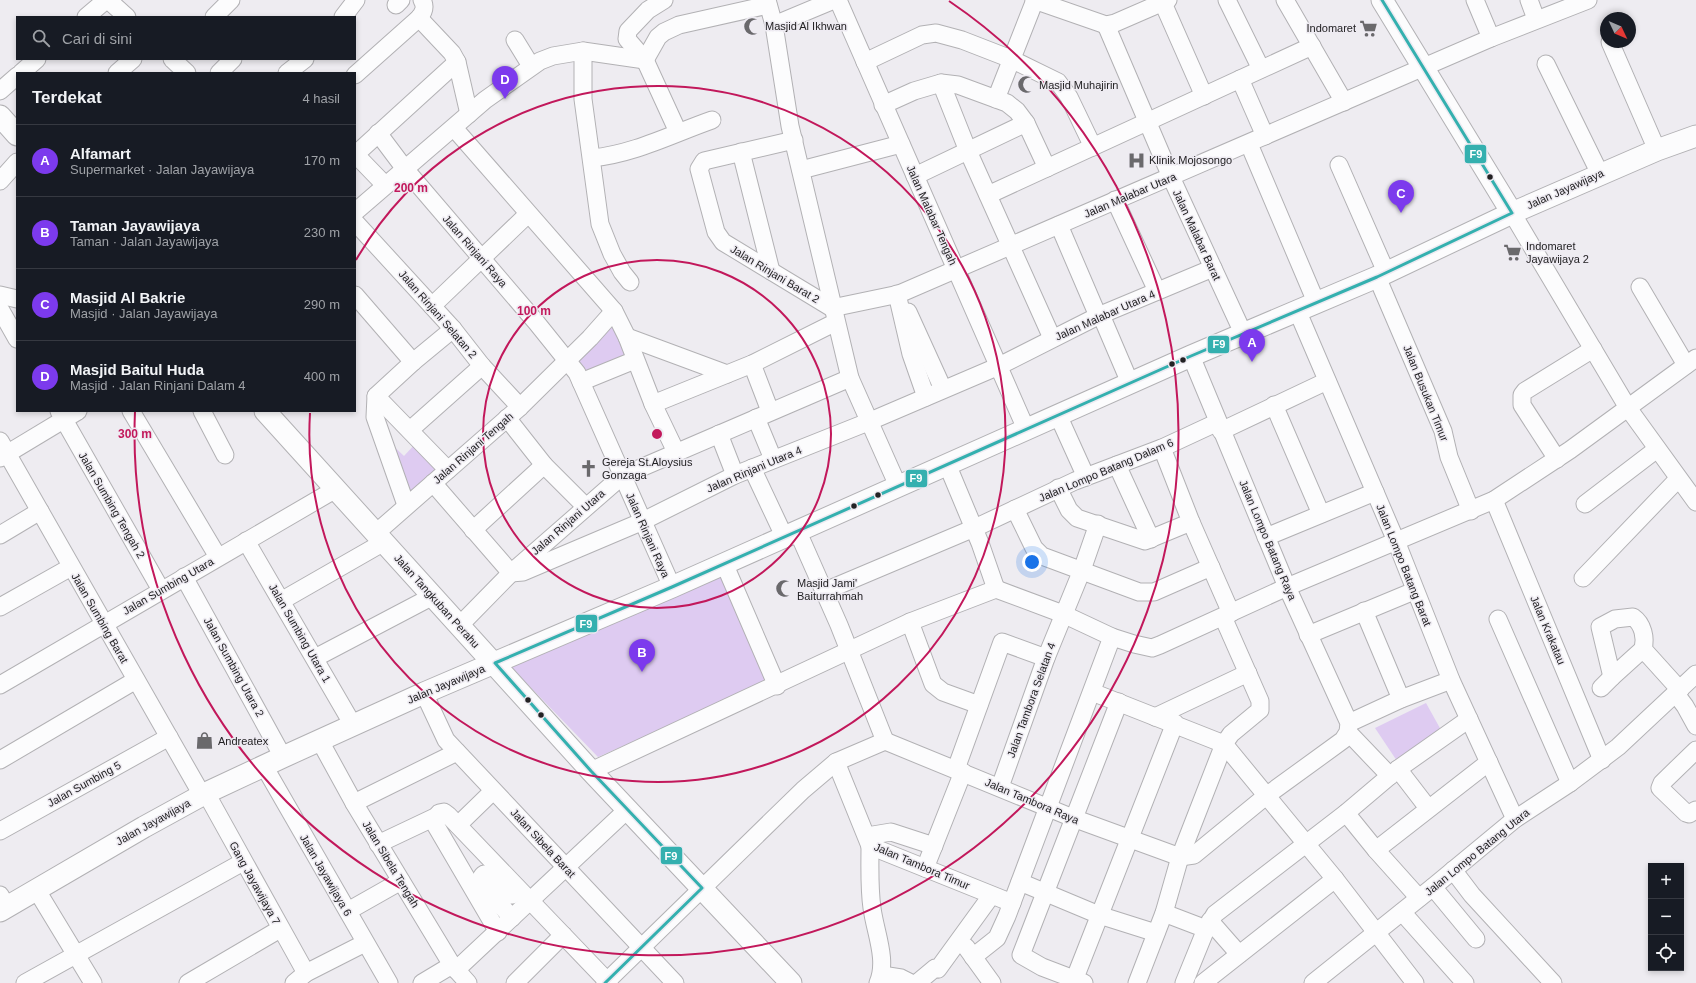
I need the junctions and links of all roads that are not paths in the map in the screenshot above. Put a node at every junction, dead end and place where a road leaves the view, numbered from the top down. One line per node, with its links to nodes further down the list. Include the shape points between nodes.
1 (107, 0): 17 (street); 18 (street)
2 (231, 0): 19 (street)
3 (356, 0): 20 (street)
4 (664, 0): 35 (street, via 648,10 626,35)
5 (834, 0): 22 (street)
6 (838, 0): 37 (street, Jalan Malabar Tengah)
7 (1035, 0): 23 (street); 29 (street)
8 (1227, 0): 41 (street)
9 (1285, 0): 26 (street)
10 (1382, 0): 40 (main road)
11 (1475, 0): 24 (street)
12 (1529, 0): 21 (street)
13 (1588, 0): 21 (street, Jalan Malabar Utara)
14 (1166, 1): 23 (street); 52 (street)
15 (768, 2): 22 (street); 35 (street, via 679,25 661,34)
16 (424, 6): 36 (street); 47 (street)
17 (87, 16)
18 (125, 16)
19 (215, 16)
20 (344, 16)
21 (1536, 19): 24 (street, Jalan Malabar Utara)
22 (774, 25): 67 (street)
23 (1106, 25): 59 (street, Jalan Malabar Barat)
24 (1491, 38): 40 (street, Jalan Malabar Utara)
25 (515, 40): 39 (street)
26 (1312, 46): 41 (street); 54 (street)
27 (1613, 48): 71 (street)
28 (583, 51): 35 (street); 39 (street, via 553,56); 76 (street, via 583,99)
29 (1011, 59): 37 (street, via 936,33 922,35); 53 (street); 70 (street, via 1062,86)
30 (36, 60): 42 (street)
31 (132, 60): 43 (street)
32 (173, 60): 44 (street)
33 (232, 60): 45 (street)
34 (304, 60): 46 (street)
35 (645, 60): 62 (street)
36 (457, 62): 56 (street); 63 (street)
37 (865, 62): 55 (street, Jalan Malabar Tengah)
38 (1546, 64): 82 (street)
39 (531, 66): 56 (street)
40 (1424, 67): 54 (street, Jalan Malabar Utara); 90 (main road)
41 (1261, 69): 49 (street)
42 (22, 72)
43 (118, 72)
44 (186, 72)
45 (220, 72)
46 (288, 72)
47 (356, 74)
48 (16, 77): 51 (street)
49 (1240, 79): 52 (street); 65 (street)
50 (941, 83): 53 (street, via 958,85); 55 (street, via 914,91); 72 (street)
51 (0, 91)
52 (1204, 96): 59 (street)
53 (996, 99): 60 (street, via 1017,111)
54 (1344, 102): 65 (street, Jalan Malabar Utara)
55 (884, 105): 68 (street, Jalan Malabar Tengah)
56 (469, 114): 61 (street)
57 (0, 116): 64 (main road)
58 (712, 120): 62 (street)
59 (1147, 121): 70 (street); 84 (street, Jalan Malabar Barat)
60 (1026, 123): 72 (street); 79 (street)
61 (454, 128): 80 (street); 91 (street)
62 (678, 132): 76 (street, via 613,156)
63 (378, 133): 74 (street); 80 (street, Jalan Rinjani Raya)
64 (16, 135)
65 (1266, 136): 69 (street, Jalan Malabar Utara)
66 (1696, 136): 71 (main road, Jalan Jayawijaya)
67 (794, 140): 73 (street); 81 (street)
68 (901, 144): 81 (street); 83 (street, Jalan Malabar Tengah)
69 (1249, 144): 84 (street, Jalan Malabar Utara); 107 (street)
70 (1093, 147): 79 (street)
71 (1657, 150): 82 (main road, Jalan Jayawijaya)
72 (968, 151): 83 (street); 87 (street)
73 (741, 152): 98 (street); 98 (street, Jalan Rinjani Barat 2, via 704,162 699,169 720,239)
74 (356, 153)
75 (356, 155): 86 (street)
76 (592, 158): 100 (street, via 600,224 612,254)
77 (16, 163): 85 (street)
78 (1340, 165): 99 (street, Jalan Busukan Timur)
79 (1047, 168): 87 (street)
80 (405, 169): 86 (street); 95 (street, Jalan Rinjani Raya)
81 (801, 170): 112 (street)
82 (1600, 174): 90 (main road, Jalan Jayawijaya)
83 (915, 176): 97 (street, Jalan Malabar Tengah)
84 (1171, 178): 88 (street, Jalan Malabar Utara); 96 (street, Jalan Malabar Barat)
85 (0, 181)
86 (385, 184): 89 (street)
87 (988, 195): 94 (street)
88 (1115, 200): 93 (street, Jalan Malabar Utara); 102 (street)
89 (356, 211)
90 (1512, 213): 99 (main road, Jalan Jayawijaya); 119 (street)
91 (528, 214): 95 (street); 111 (street)
92 (356, 223): 108 (street, Jalan Rinjani Selatan 2)
93 (1059, 225): 94 (street, Jalan Malabar Utara); 113 (street)
94 (1010, 246): 97 (street, Jalan Malabar Utara); 118 (street)
95 (482, 258): 108 (street); 121 (street, Jalan Rinjani Raya)
96 (1213, 268): 102 (street, Jalan Malabar Utara 4); 115 (street, Jalan Malabar Barat)
97 (956, 270): 103 (street, Jalan Malabar Utara); 127 (street, Jalan Malabar Tengah)
98 (771, 271): 112 (street, Jalan Rinjani Barat 2)
99 (1381, 274): 107 (main road, Jalan Jayawijaya); 180 (street, Jalan Busukan Timur, via 1443,431 1449,457)
100 (630, 282)
101 (1640, 287): 124 (street)
102 (1157, 291): 113 (street, Jalan Malabar Utara 4)
103 (898, 294): 112 (street, Jalan Malabar Utara); 133 (street); 135 (street, via 911,354)
104 (0, 295): 106 (street)
105 (356, 296): 123 (street)
106 (16, 299)
107 (1316, 302): 110 (main road, Jalan Jayawijaya)
108 (432, 306): 114 (street, Jalan Rinjani Selatan 2)
109 (0, 309): 116 (street)
110 (1297, 310): 115 (main road, Jalan Jayawijaya); 130 (street, Jalan Lompo Batang Barat)
111 (614, 311): 117 (street); 121 (street, Jalan Rinjani Tengah)
112 (834, 315): 125 (street, Jalan Malabar Utara); 129 (street)
113 (1100, 315): 118 (street, Jalan Malabar Utara 4); 132 (street)
114 (453, 329): 123 (street); 126 (street, Jalan Rinjani Selatan 2)
115 (1243, 333): 120 (main road, Jalan Jayawijaya)
116 (16, 337)
117 (627, 337): 122 (street); 128 (street)
118 (1052, 338): 127 (street, Jalan Malabar Utara 4)
119 (1593, 349): 139 (street); 158 (street, via 1522,395 1522,405)
120 (1191, 356): 132 (main road, Jalan Jayawijaya); 149 (street, Jalan Lompo Batang Raya)
121 (567, 360): 131 (street, Jalan Rinjani Raya); 138 (street, Jalan Rinjani Tengah)
122 (635, 360): 131 (street); 136 (street)
123 (413, 362): 134 (street)
124 (1691, 362): 139 (street)
125 (752, 364): 128 (street, Jalan Malabar Utara); 145 (street)
126 (482, 366): 138 (street, Jalan Rinjani Selatan 2); 151 (street)
127 (999, 366): 133 (street, Jalan Malabar Utara 4); 150 (street, Jalan Malabar Tengah)
128 (727, 374): 136 (street, Jalan Malabar Utara)
129 (850, 378): 145 (street, Jalan Rinjani Utara); 148 (street)
130 (1327, 381): 137 (street, Jalan Lompo Batang Dalam 6); 173 (street, Jalan Lompo Batang Barat)
131 (582, 382): 166 (street, Jalan Rinjani Raya)
132 (1130, 383): 146 (main road, Jalan Jayawijaya)
133 (943, 389): 135 (street, Jalan Malabar Utara 4)
134 (376, 396): 151 (street); 177 (street, via 375,417)
135 (926, 397): 148 (street, Jalan Rinjani Utara 4)
136 (654, 404): 156 (street)
137 (1274, 405): 149 (street, Jalan Lompo Batang Dalam 6); 182 (street)
138 (520, 407): 147 (street, Jalan Rinjani Tengah)
139 (1628, 408): 154 (street); 158 (street)
140 (74, 412): 144 (street)
141 (132, 412): 195 (street)
142 (203, 412): 157 (street)
143 (266, 412): 172 (main road, Jalan Tangkuban Perahu)
144 (61, 415): 155 (street); 206 (street, Jalan Sumbing Tengah 2)
145 (763, 415): 152 (street, Jalan Rinjani Utara); 159 (street)
146 (1058, 415): 150 (main road, Jalan Jayawijaya); 167 (street)
147 (507, 418): 161 (street); 164 (street, Jalan Rinjani Tengah)
148 (868, 422): 159 (street, Jalan Rinjani Utara 4); 170 (street)
149 (1219, 426): 153 (street, Jalan Lompo Batang Dalam 6); 190 (street, Jalan Lompo Batang Raya)
150 (1026, 429): 160 (main road, Jalan Jayawijaya)
151 (410, 430): 164 (street)
152 (718, 434): 156 (street, Jalan Rinjani Utara); 165 (street)
153 (1162, 448): 162 (street, Jalan Lompo Batang Dalam 6); 184 (street)
154 (1657, 449): 168 (street); 176 (street)
155 (3, 451): 181 (street, Jalan Sumbing Barat)
156 (676, 452): 166 (street, Jalan Rinjani Utara)
157 (225, 456)
158 (1557, 458): 174 (street)
159 (773, 459): 163 (street, Jalan Rinjani Utara 4)
160 (947, 464): 170 (main road, Jalan Jayawijaya); 186 (street)
161 (544, 465): 178 (street); 187 (street)
162 (1117, 466): 167 (street, Jalan Lompo Batang Dalam 6); 192 (street)
163 (752, 468): 165 (street, Jalan Rinjani Utara 4); 188 (street)
164 (448, 470): 169 (street, Jalan Rinjani Tengah)
165 (735, 475): 183 (street, Jalan Rinjani Utara 4)
166 (622, 476): 178 (street, Jalan Rinjani Utara); 183 (street, Jalan Rinjani Raya)
167 (1086, 477): 171 (street, Jalan Lompo Batang Dalam 6)
168 (1678, 479): 175 (street); 202 (street)
169 (433, 483): 177 (street, Jalan Rinjani Tengah); 187 (street)
170 (898, 486): 188 (main road, Jalan Jayawijaya)
171 (1058, 488): 179 (street, Jalan Lompo Batang Dalam 6); 185 (street, via 1074,516)
172 (336, 489): 191 (main road, Jalan Tangkuban Perahu); 193 (street, Jalan Sumbing Utara)
173 (1374, 492): 182 (street); 194 (street, Jalan Lompo Batang Barat)
174 (1494, 500): 180 (street); 252 (street, Jalan Krakatau)
175 (1696, 502)
176 (1585, 504)
177 (406, 505): 191 (street, Jalan Rinjani Tengah)
178 (585, 506): 200 (street, Jalan Rinjani Utara)
179 (1015, 510): 186 (street, Jalan Lompo Batang Dalam 6); 199 (street, via 1036,552)
180 (1471, 511): 194 (street)
181 (40, 512): 189 (street); 197 (street, Jalan Sumbing Barat)
182 (1321, 514): 190 (street)
183 (642, 522): 200 (street, Jalan Rinjani Utara 4, via 523,572); 203 (street, Jalan Rinjani Raya)
184 (1191, 522): 192 (street); 198 (street)
185 (1098, 524): 192 (street, via 1145,541); 199 (street, Jalan Tambora Selatan 4)
186 (973, 528): 205 (street, via 988,562); 207 (street, Jalan Lompo Batang Dalam 6)
187 (473, 530): 200 (street)
188 (791, 533): 196 (main road, Jalan Jayawijaya); 207 (street)
189 (0, 535)
190 (1266, 537): 204 (street, Jalan Lompo Batang Raya)
191 (380, 538): 209 (main road, Jalan Tangkuban Perahu); 210 (street, Jalan Rinjani Tengah)
192 (1151, 539)
193 (246, 541): 195 (street, Jalan Sumbing Utara); 210 (street, Jalan Sumbing Utara 1)
194 (1396, 541): 204 (street); 208 (street, Jalan Lompo Batang Barat)
195 (218, 557): 201 (street, Jalan Sumbing Utara)
196 (724, 563): 203 (main road, Jalan Jayawijaya); 231 (street)
197 (70, 567): 211 (street); 217 (street, Jalan Sumbing Barat)
198 (1211, 567): 199 (street, via 1154,592 1146,593); 214 (street)
199 (1082, 570): 213 (street, Jalan Tambora Selatan 4)
200 (511, 573): 218 (street, Jalan Rinjani Utara)
201 (184, 577): 206 (street, Jalan Sumbing Utara); 250 (street, Jalan Sumbing Utara 2)
202 (1583, 578)
203 (672, 587): 225 (main road, Jalan Jayawijaya)
204 (1287, 588): 214 (street); 219 (street, Jalan Lompo Batang Raya)
205 (996, 589): 213 (street); 216 (street)
206 (161, 590): 217 (street, Jalan Sumbing Utara)
207 (825, 591): 222 (street)
208 (1414, 591): 212 (street); 229 (street, Jalan Lompo Batang Barat)
209 (433, 596): 218 (main road, Jalan Tangkuban Perahu); 223 (street)
210 (281, 601): 223 (street, Jalan Sumbing Utara 1)
211 (0, 607)
212 (1364, 611): 219 (street); 235 (street)
213 (1063, 614): 220 (street); 224 (street, Jalan Tambora Selatan 4)
214 (1227, 615): 220 (street, via 1152,648); 226 (street)
215 (1498, 619): 259 (street)
216 (910, 622): 222 (street); 237 (street, via 933,684 943,692)
217 (104, 624): 228 (street, Jalan Sumbing Barat); 230 (street, Jalan Sumbing Utara)
218 (459, 626): 225 (main road, Jalan Tangkuban Perahu)
219 (1308, 635): 243 (street, Jalan Lompo Batang Raya)
220 (1112, 637): 232 (street)
221 (1643, 649): 221 (street, via 1607,683 1600,627 1615,620 1633,617 1642,632 1645,642); 233 (street)
222 (849, 650): 231 (street); 246 (street)
223 (315, 658): 241 (street, Jalan Sumbing Utara 1)
224 (1046, 658): 237 (street, via 1002,642); 260 (street, Jalan Tambora Selatan 4)
225 (495, 664): 234 (main road, Jalan Jayawijaya); 257 (main road, Jalan Tangkuban Perahu)
226 (1248, 673): 238 (street); 247 (street, via 1260,701 1260,710 1231,734)
227 (1696, 674): 233 (street, Jalan Lompo Batang Utara)
228 (136, 680): 244 (street, Jalan Sumbing Barat); 251 (street)
229 (1451, 680): 235 (street); 239 (street, Jalan Lompo Batang Barat)
230 (0, 685)
231 (777, 686): 257 (street)
232 (1092, 692): 236 (street); 265 (street)
233 (1678, 692): 242 (street); 252 (street, Jalan Lompo Batang Utara)
234 (424, 693): 241 (main road, Jalan Jayawijaya); 249 (street, Jalan Sibela Barat, via 438,726)
235 (1401, 699): 243 (street)
236 (1119, 702): 238 (street); 271 (street)
237 (979, 704): 256 (street)
238 (1155, 717): 240 (street)
239 (1469, 719): 254 (street, Jalan Lompo Batang Barat); 258 (street)
240 (1174, 724): 247 (street); 275 (street)
241 (353, 725): 245 (main road, Jalan Jayawijaya)
242 (1696, 726)
243 (1348, 727): 258 (street, Jalan Lompo Batang Raya); 263 (street, via 1343,740)
244 (169, 737): 262 (street, Jalan Sumbing Barat); 274 (street, Jalan Sumbing 5)
245 (320, 741): 250 (main road, Jalan Jayawijaya); 264 (street, Jalan Sibela Tengah)
246 (885, 741): 253 (street); 256 (street, Jalan Tambora Raya)
247 (1224, 744): 263 (street); 281 (street)
248 (1696, 750): 268 (street, via 1660,788 1686,813)
249 (457, 752): 261 (street, Jalan Sibela Barat); 264 (street)
250 (283, 757): 255 (main road, Jalan Jayawijaya)
251 (0, 760)
252 (1602, 760): 259 (street, Jalan Lompo Batang Utara)
253 (836, 762): 276 (street, Jalan Tambora Timur); 290 (street, via 803,790)
254 (1489, 762): 266 (street); 272 (street, Jalan Lompo Batang Barat)
255 (264, 766): 262 (main road, Jalan Jayawijaya); 298 (street, Jalan Jayawijaya 6)
256 (959, 770): 260 (street, Jalan Tambora Raya); 279 (street)
257 (591, 771): 267 (main road, Jalan Tangkuban Perahu)
258 (1394, 772): 266 (street, Jalan Lompo Batang Raya); 269 (street)
259 (1570, 783): 272 (street, Jalan Lompo Batang Utara)
260 (1000, 787): 265 (street, Jalan Tambora Raya)
261 (493, 791): 273 (street); 283 (street, Jalan Sibela Barat)
262 (204, 794): 282 (street, Gang Jayawijaya 7); 291 (main road, Jalan Jayawijaya)
263 (1266, 796): 277 (street); 281 (street, via 1194,855)
264 (354, 803): 278 (street, Jalan Sibela Tengah)
265 (1047, 808): 271 (street, Jalan Tambora Raya); 288 (street)
266 (1428, 808): 280 (street)
267 (628, 809): 283 (street); 290 (main road, Jalan Tangkuban Perahu)
268 (1696, 810)
269 (1346, 814): 277 (street); 280 (street)
270 (434, 817): 273 (street, via 444,812); 278 (street); 304 (street, via 436,826)
271 (1073, 818): 275 (street, Jalan Tambora Raya); 292 (street)
272 (1515, 819): 285 (street, Jalan Lompo Batang Utara)
273 (458, 825): 297 (street)
274 (0, 831)
275 (1128, 839): 281 (street, Jalan Tambora Raya); 301 (street)
276 (868, 841): 279 (street, via 891,832); 284 (street, Jalan Tambora Timur); 317 (street, via 872,909 881,957)
277 (1306, 843): 286 (street); 302 (street, via 1215,914)
278 (378, 844): 287 (street, Jalan Sibela Tengah)
279 (934, 846): 284 (street)
280 (1376, 850): 294 (street)
281 (1180, 857): 299 (street)
282 (243, 862): 303 (street, Gang Jayawijaya 7); 312 (street)
283 (565, 867): 297 (street); 311 (street, Jalan Sibela Barat)
284 (925, 868): 293 (street, Jalan Tambora Timur)
285 (1453, 870): 289 (street, Jalan Lompo Batang Utara); 338 (street)
286 (1335, 880): 305 (street); 313 (street)
287 (401, 881): 298 (street); 315 (street, Jalan Sibela Tengah)
288 (1020, 882): 292 (street); 295 (street)
289 (1433, 887): 294 (street, Jalan Lompo Batang Utara); 308 (street)
290 (702, 888): 311 (street); 328 (main road, Jalan Tangkuban Perahu)
291 (36, 889): 296 (main road, Jalan Jayawijaya); 312 (street)
292 (1046, 892): 301 (street); 319 (street, via 1021,955)
293 (991, 896): 295 (street, Jalan Tambora Timur); 330 (street, via 938,969 931,969)
294 (1419, 898): 300 (street, Jalan Lompo Batang Utara)
295 (1012, 903): 314 (street, via 1000,932)
296 (2, 904)
297 (522, 908): 304 (street); 307 (street)
298 (348, 912): 310 (street, Jalan Jayawijaya 6)
299 (1164, 912): 302 (street); 306 (street)
300 (1402, 912): 305 (street, Jalan Lompo Batang Utara); 337 (street)
301 (1099, 915): 306 (street); 319 (street)
302 (1208, 925): 313 (street); 333 (street)
303 (280, 929): 316 (street, Gang Jayawijaya 7); 322 (street)
304 (498, 932): 315 (street)
305 (1376, 932): 335 (street, Jalan Lompo Batang Utara); 336 (street)
306 (1156, 933): 332 (street)
307 (563, 935): 318 (street); 326 (street)
308 (1476, 939)
309 (962, 942): 314 (street)
310 (365, 943): 316 (street); 323 (street, Jalan Jayawijaya 6)
311 (642, 947): 318 (street); 327 (street, Jalan Sibela Barat)
312 (77, 954): 320 (street); 321 (street)
313 (1240, 954): 334 (street)
314 (973, 957): 331 (street)
315 (454, 968): 324 (street); 325 (street, Jalan Sibela Tengah)
316 (300, 978)
317 (880, 979): 329 (street, via 901,978)
318 (607, 982)
319 (1077, 982)
320 (25, 983)
321 (93, 983)
322 (188, 983)
323 (389, 983)
324 (422, 983)
325 (468, 983)
326 (515, 983)
327 (675, 983)
328 (791, 983)
329 (911, 983)
330 (917, 983)
331 (992, 983)
332 (1137, 983)
333 (1184, 983)
334 (1203, 983)
335 (1313, 983)
336 (1415, 983)
337 (1465, 983)
338 (1553, 983)

